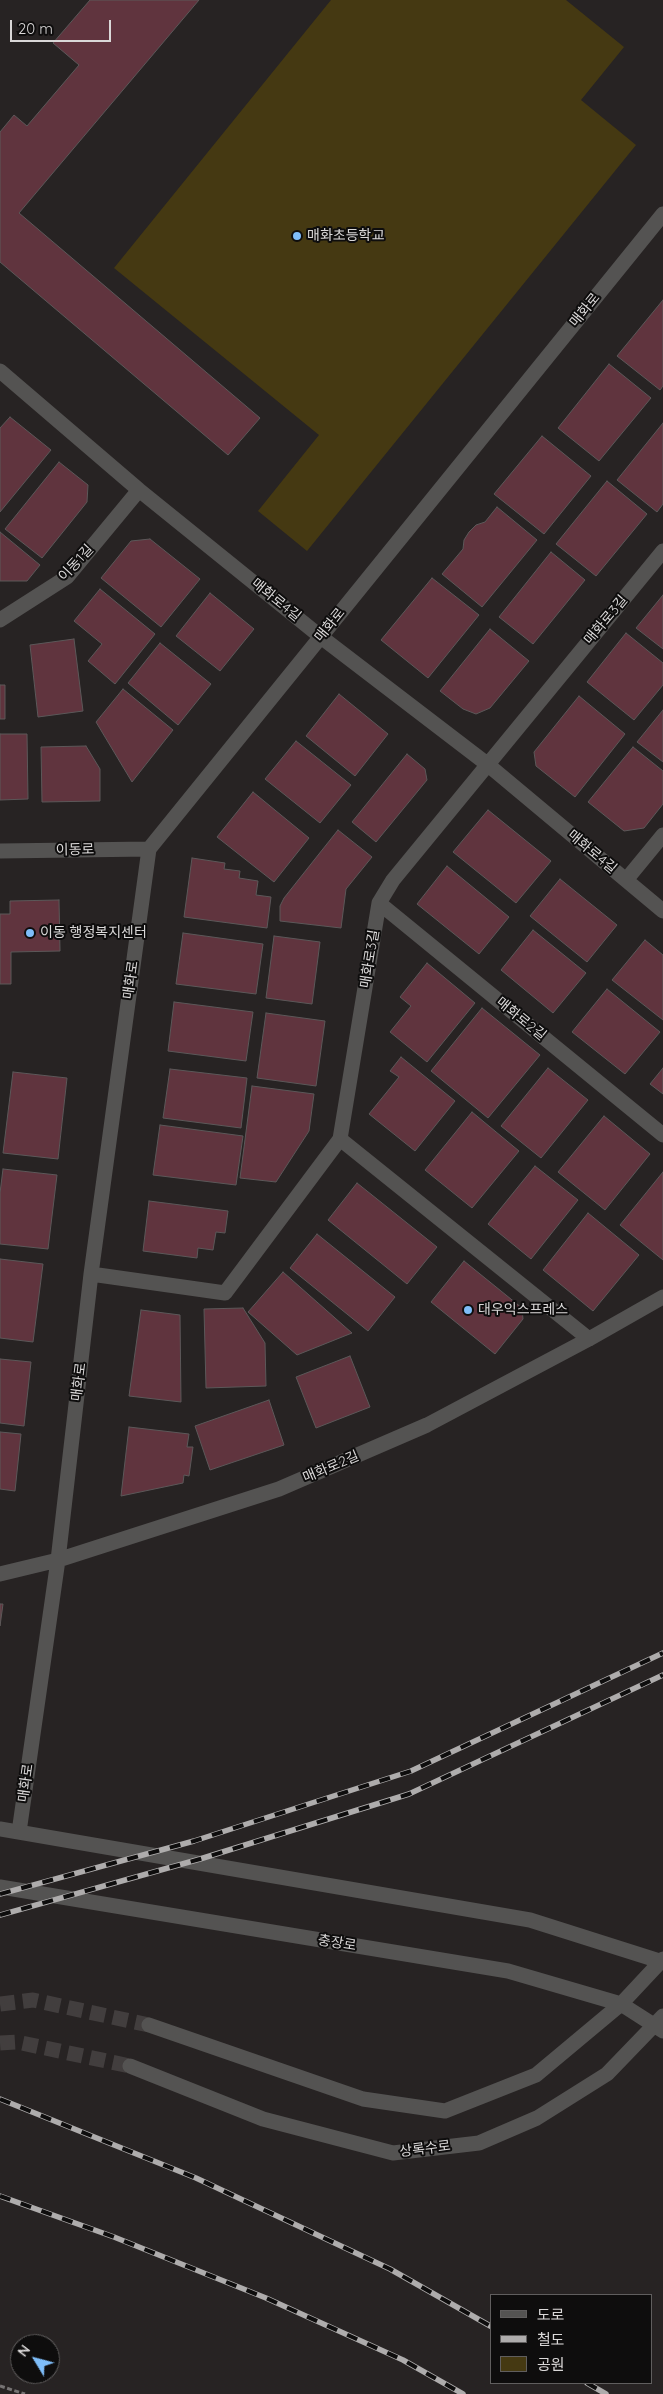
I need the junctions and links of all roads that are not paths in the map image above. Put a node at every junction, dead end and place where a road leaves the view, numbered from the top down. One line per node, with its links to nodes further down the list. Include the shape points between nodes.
1 (663, 214): 6 (street, 매화로)
2 (0, 370): 3 (street, 매화로4길)
3 (139, 490): 5 (street, 이동1길, via 67,577); 6 (street, 매화로4길)
4 (663, 550): 7 (street, 매화로3길)
5 (0, 620)
6 (322, 637): 7 (street, 매화로4길); 9 (street, 매화로)
7 (487, 764): 11 (street, 매화로4길); 12 (street, 매화로3길, via 392,880)
8 (663, 835): 11 (street, 매화로4길)
9 (149, 849): 10 (street, 이동로); 16 (street, 매화로)
10 (0, 851)
11 (626, 880): 13 (street, 매화로4길)
12 (379, 903): 14 (street, 매화로2길); 15 (street, 매화로3길)
13 (663, 911)
14 (663, 1135)
15 (340, 1139): 16 (street, 매화로3길, via 225,1293); 18 (street)
16 (91, 1274): 19 (street, 매화로)
17 (663, 1297): 18 (street, 매화로2길)
18 (589, 1339): 19 (street, 매화로2길, via 427,1425 279,1489)
19 (58, 1560): 20 (street, 매화로2길); 22 (street, 매화로)
20 (0, 1574)
21 (0, 1829): 22 (street)
22 (19, 1832): 24 (street, via 530,1920)
23 (0, 1887): 25 (street, 충장로, via 508,1971)
24 (662, 1961): 25 (street)
25 (622, 2004): 26 (street, 충장로); 27 (street, via 536,2075 445,2111 363,2099)
26 (660, 2024): 28 (street, 상록수로, via 607,2074 537,2118 479,2143 393,2153 263,2119)
27 (149, 2025)
28 (130, 2066)

